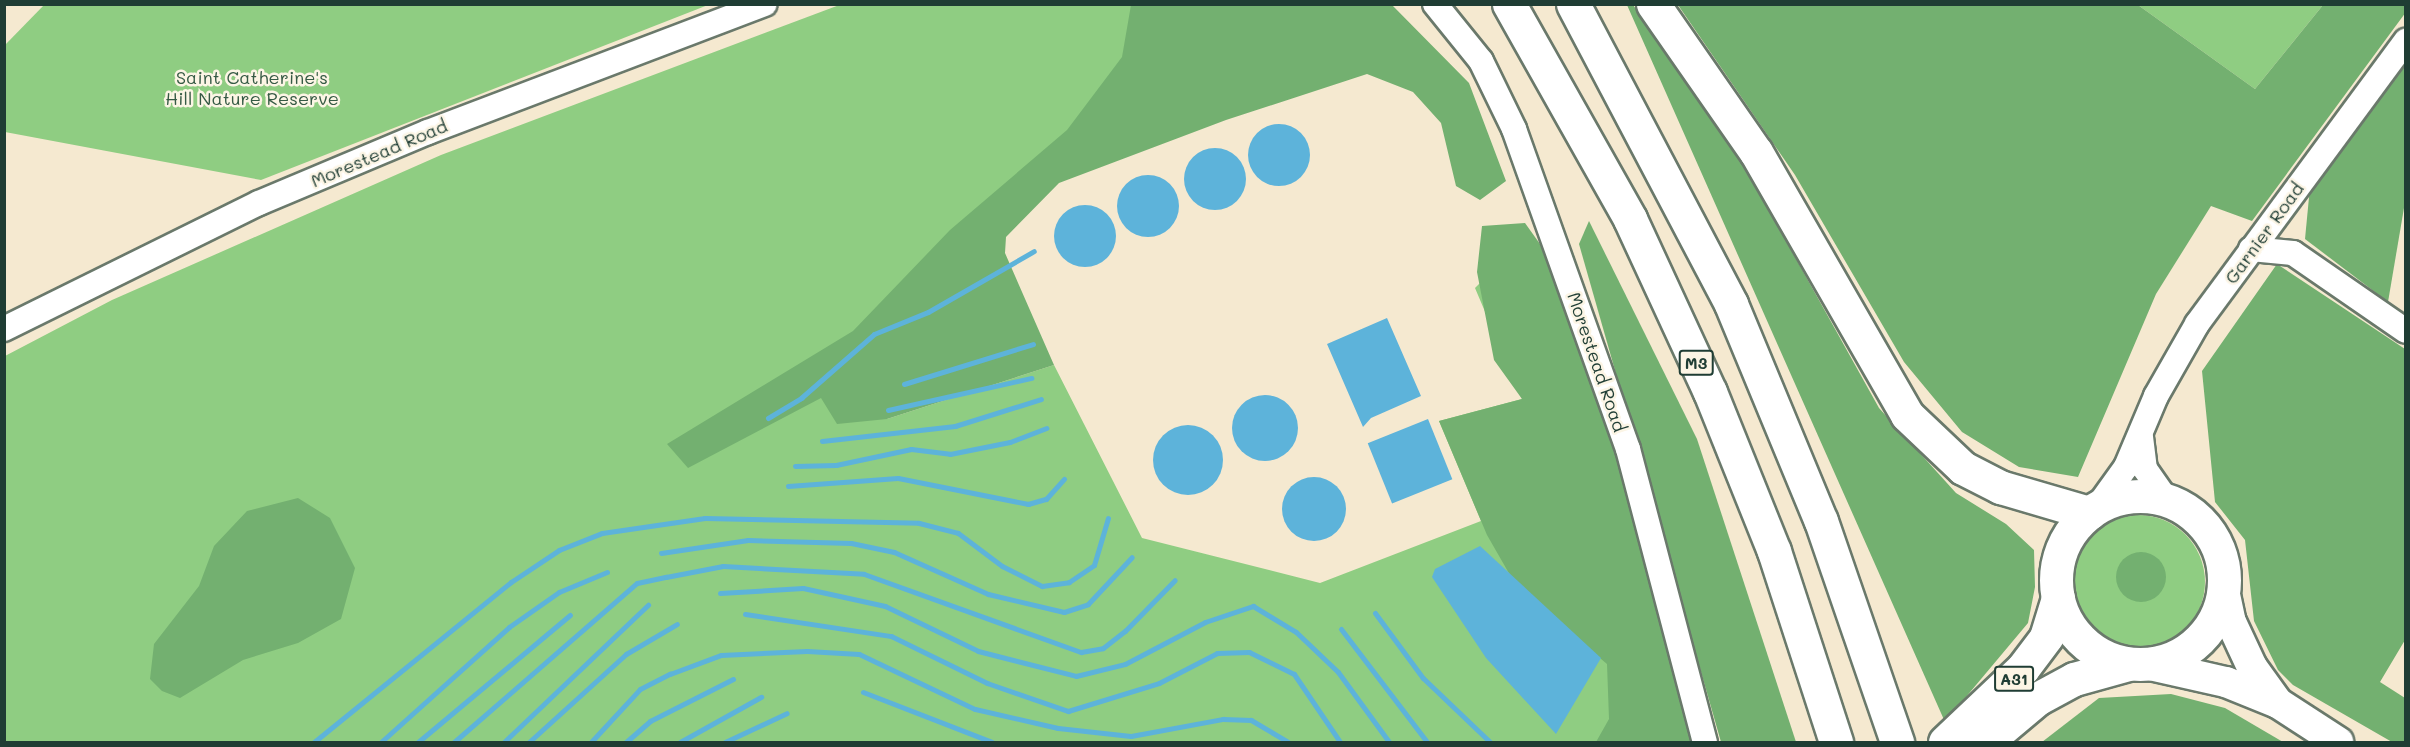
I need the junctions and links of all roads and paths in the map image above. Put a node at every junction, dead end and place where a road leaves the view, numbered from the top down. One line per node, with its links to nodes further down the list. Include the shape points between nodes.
1 (765, 4): 8 (street, Morestead Road, via 428,132 270,198)
2 (1435, 4): 18 (street, Morestead Road, via 1481,61 1514,129 1628,449)
3 (1509, 4): 19 (highway, M3, via 1630,219 1710,392 1778,562)
4 (1573, 4): 20 (highway, via 1731,304 1817,510)
5 (1653, 4): 12 (highway, via 1756,152 1886,386 1914,423 1942,454 1982,478 2041,502)
6 (2406, 41): 7 (street, Garnier Road)
7 (2251, 249): 9 (street, via 2293,253); 10 (street, Garnier Road, via 2177,357)
8 (4, 329)
9 (2406, 331)
10 (2141, 437): 11 (street, via 2145,469); 12 (street, Garnier Road)
11 (2167, 501): 12 (highway, via 2130,497); 13 (highway, via 2205,526 2223,567)
12 (2092, 511): 14 (highway, via 2061,551)
13 (2224, 590): 15 (highway, via 2219,609 2198,641 2183,653); 16 (main road, via 2231,622 2252,667)
14 (2058, 598): 15 (highway, via 2070,626 2091,648); 21 (highway, A31, via 2046,637 2023,668)
15 (2137, 664): 16 (main road, via 2226,682); 22 (highway, A31, via 2074,679 2037,699)
16 (2278, 703): 17 (main road)
17 (2326, 736)
18 (1705, 742)
19 (1836, 742)
20 (1897, 742)
21 (1945, 742)
22 (1986, 742)

